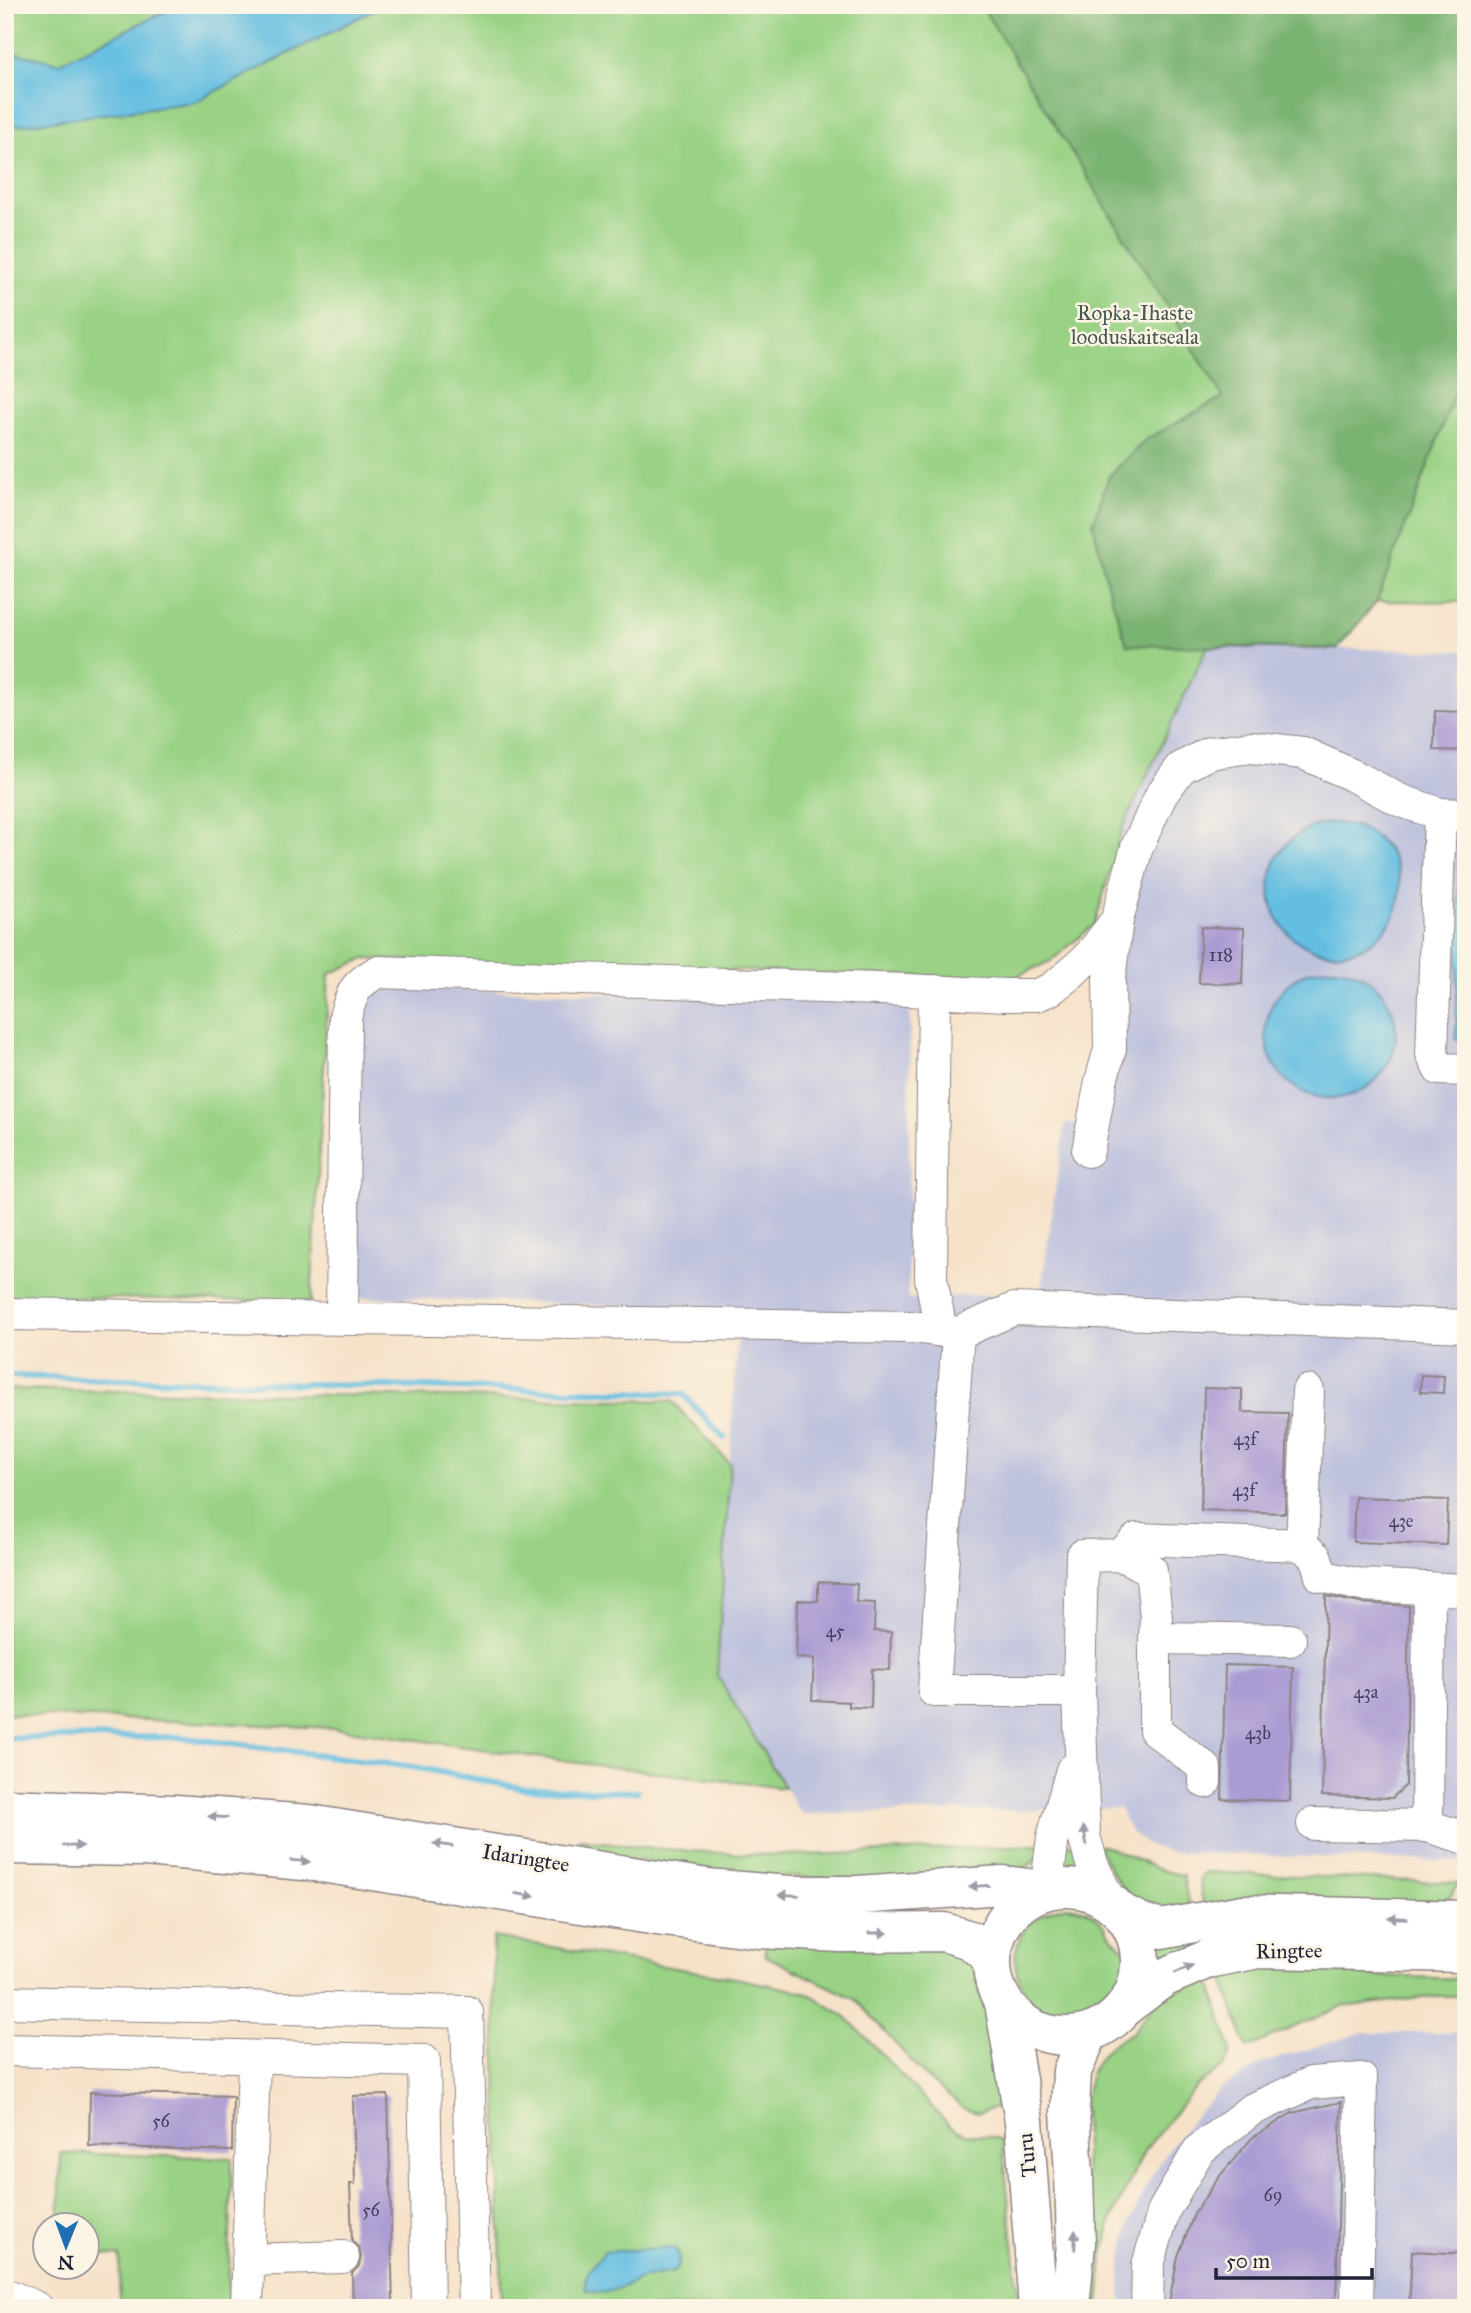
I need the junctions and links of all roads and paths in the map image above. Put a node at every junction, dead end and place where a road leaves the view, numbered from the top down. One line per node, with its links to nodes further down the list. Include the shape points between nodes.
1 (1453, 815): 2 (street, via 1399,800 1303,753 1251,747 1209,753 1181,768 1161,795 1138,847); 4 (street, via 1433,1054 1439,1069)
2 (1117, 920): 3 (street, via 1070,974 1037,995); 5 (street, via 1109,978 1110,1049)
3 (934, 991): 7 (street, via 377,972 360,982 345,1017); 9 (street, via 931,1278)
4 (1466, 1070)
5 (1088, 1151)
6 (5, 1314): 7 (street)
7 (342, 1319): 9 (street, via 912,1326)
8 (1466, 1326): 9 (street, via 1014,1309)
9 (949, 1332): 17 (street, via 934,1691)
10 (1308, 1391): 11 (street)
11 (1302, 1545): 12 (street, via 1137,1539); 13 (street, via 1316,1558 1321,1576 1361,1585)
12 (1121, 1555): 15 (street, via 1151,1570); 17 (street, via 1082,1556)
13 (1429, 1588): 14 (street); 22 (street)
14 (1466, 1590)
15 (1155, 1638): 16 (street); 19 (street, via 1155,1730 1205,1768)
16 (1290, 1640)
17 (1079, 1691): 18 (street)
18 (1080, 1742): 25 (street, via 1053,1837); 26 (street, one-way to 18, via 1092,1864 1084,1836)
19 (1205, 1782)
20 (5, 1808): 25 (main road, Idaringtee, one-way to 20, via 1003,1885 789,1895 707,1888 309,1824)
21 (1312, 1824): 22 (street)
22 (1427, 1826): 23 (street)
23 (1466, 1838)
24 (5, 1845): 29 (main road, Idaringtee, one-way to 29, via 145,1847 315,1862 759,1928 944,1933 970,1940)
25 (1046, 1890): 26 (main road, via 1068,1887 1089,1891); 29 (main road, via 1008,1915)
26 (1116, 1907): 27 (main road, Ringtee, one-way to 26, via 1242,1914 1161,1929); 32 (main road, via 1136,1936 1141,1959 1138,1983)
27 (1466, 1920)
28 (1466, 1953): 32 (main road, Ringtee, one-way to 28, via 1163,1978 1209,1959 1258,1949)
29 (992, 1958): 31 (main road)
30 (5, 2002): 45 (street, via 467,2012)
31 (1004, 2003): 34 (main road, via 1042,2032); 37 (main road, Turu, via 1024,2121)
32 (1127, 2006): 34 (main road)
33 (5, 2024): 44 (street, via 447,2033)
34 (1089, 2033): 47 (main road, one-way to 34, via 1076,2244 1072,2071)
35 (5, 2050): 36 (street)
36 (254, 2057): 39 (street, via 258,2163); 43 (street, via 424,2061)
37 (1033, 2221): 46 (main road, Turu); 47 (street, via 1045,2278 1054,2298)
38 (343, 2257): 39 (street)
39 (248, 2260): 42 (street)
40 (5, 2294): 41 (street)
41 (37, 2308)
42 (247, 2308)
43 (428, 2308)
44 (456, 2308)
45 (474, 2308)
46 (1038, 2308)
47 (1068, 2308)
48 (1147, 2308): 49 (street, via 1148,2265 1164,2210 1199,2150 1251,2110 1311,2083 1362,2079)
49 (1357, 2308)

